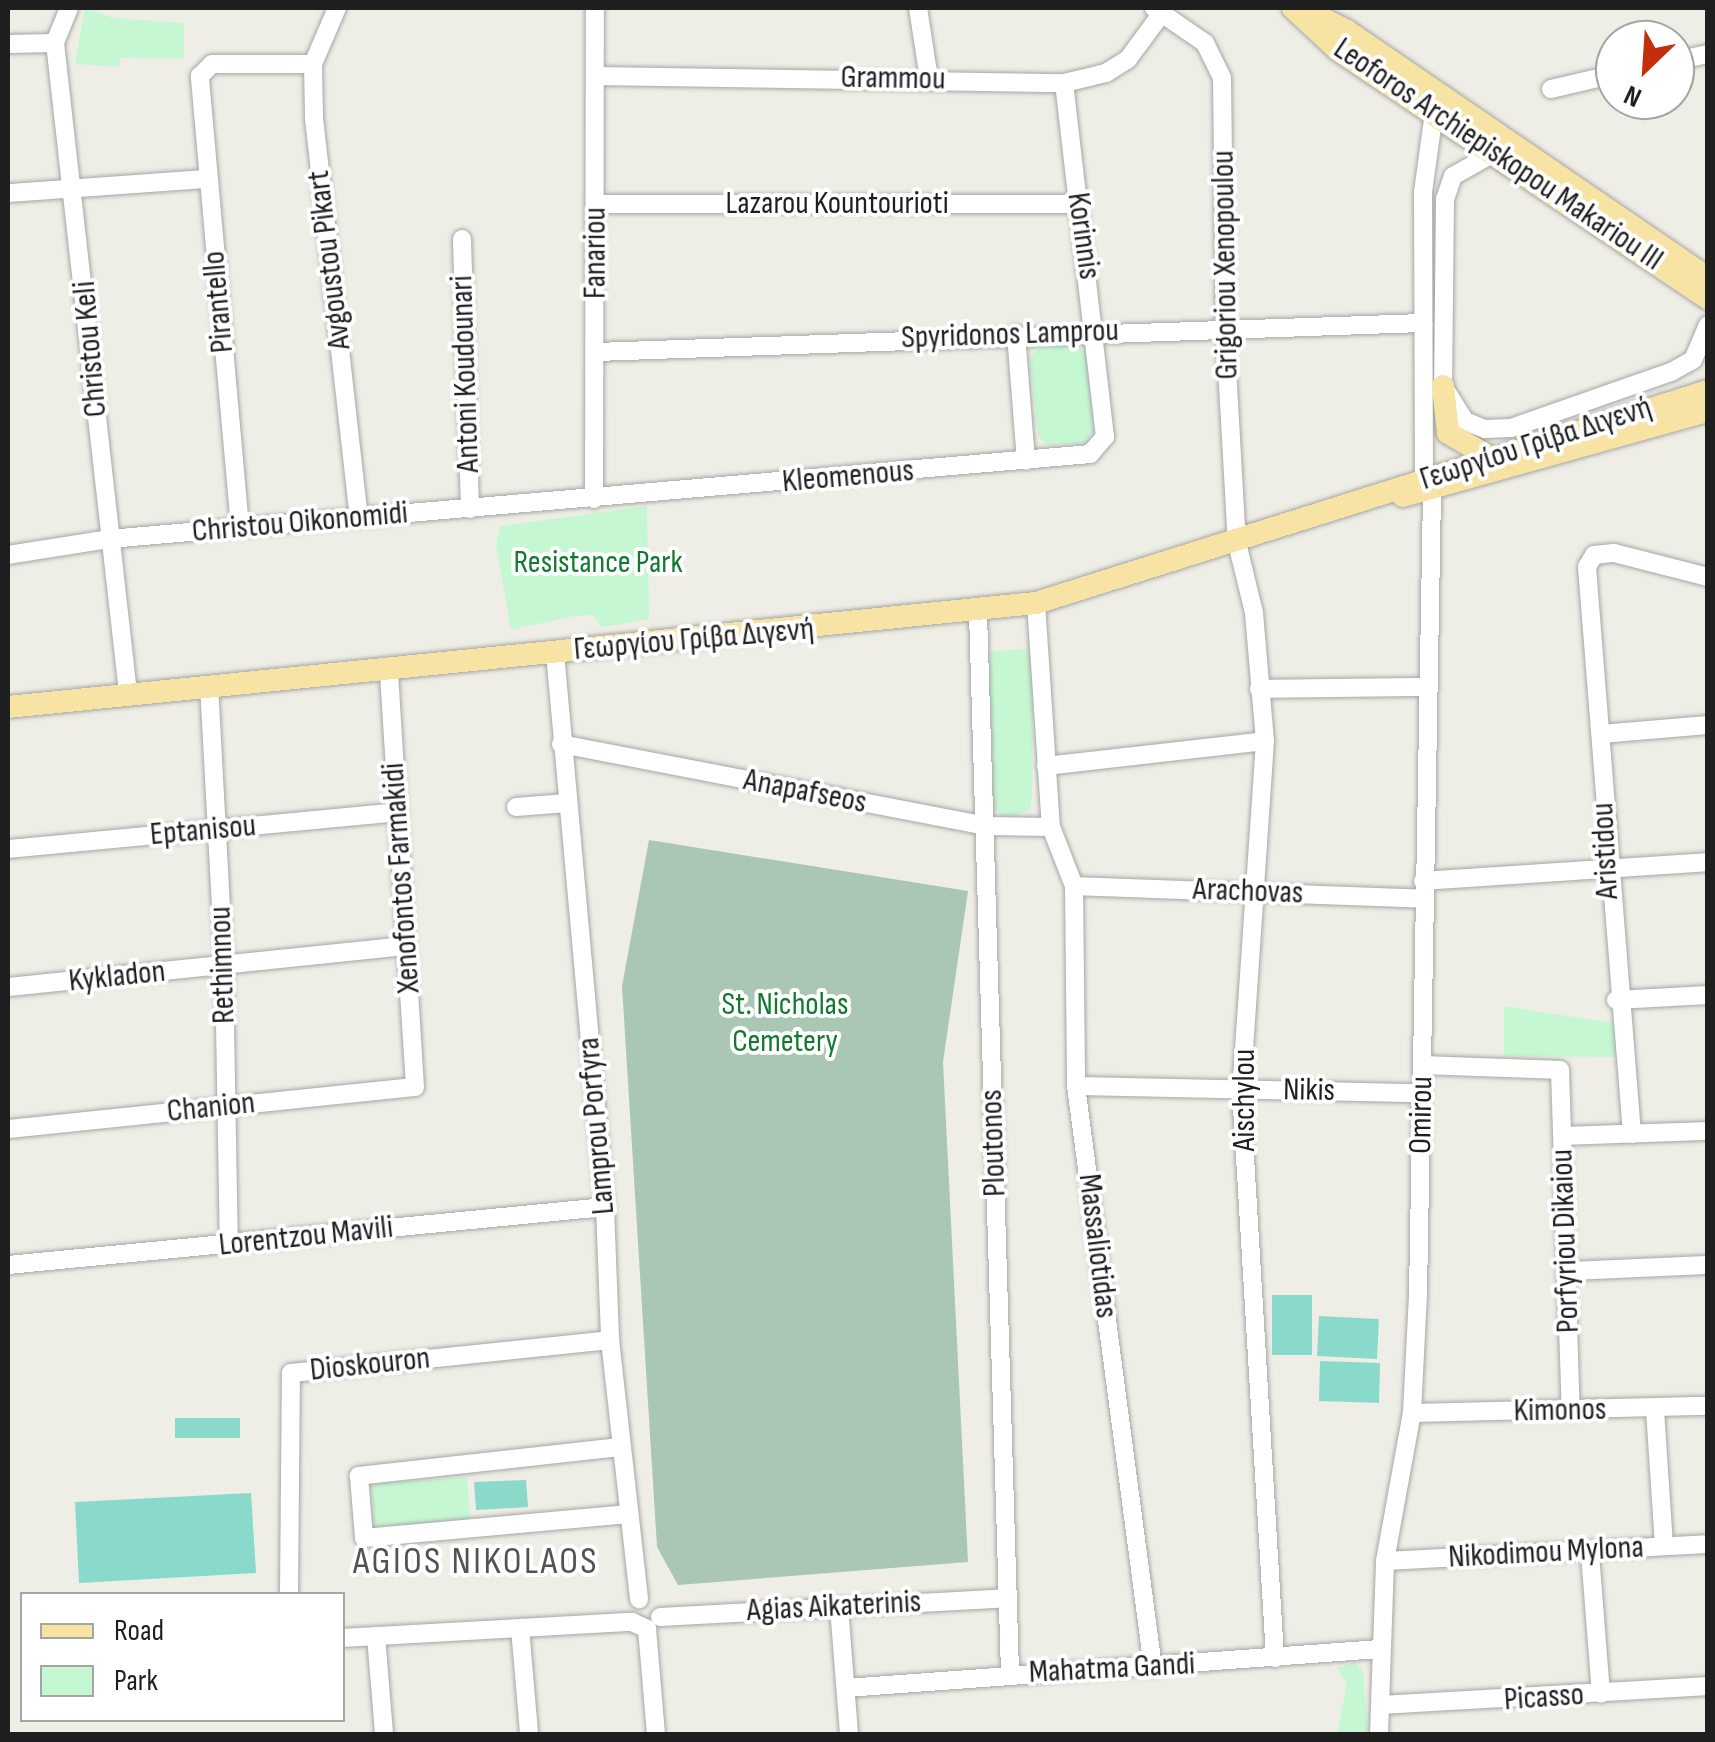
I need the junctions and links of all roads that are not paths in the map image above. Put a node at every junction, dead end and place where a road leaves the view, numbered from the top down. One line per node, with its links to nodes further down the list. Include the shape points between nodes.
1 (69, 8): 7 (street, Christou Keli)
2 (337, 8): 9 (street, Avgoustou Pikart)
3 (594, 8): 10 (street, Fanariou)
4 (918, 8): 11 (street)
5 (1297, 8): 15 (main road, Leoforos Archiepiskopou Makariou III, via 1338,50); 23 (main road, Leoforos Archiepiskopou Makariou III, via 1348,30)
6 (1158, 10): 13 (street, Grammou, via 1128,59 1106,73); 27 (street, Grigoriou Xenopoulou, via 1205,43 1222,78)
7 (55, 43): 8 (street); 18 (street, Christou Keli)
8 (8, 44)
9 (313, 64): 17 (street, Pirantello, via 212,64 200,76); 39 (street, Avgoustou Pikart)
10 (595, 76): 11 (street, Grammou); 20 (street, Fanariou)
11 (929, 79): 13 (street, Grammou)
12 (1595, 79): 14 (street)
13 (1064, 83): 21 (street, Korinnis)
14 (1550, 89)
15 (1434, 113): 16 (main road, Leoforos Archiepiskopou Makariou III); 24 (street, Omirou, via 1422,192)
16 (1494, 153): 23 (main road, Leoforos Archiepiskopou Makariou III); 30 (street, via 1453,176 1444,199)
17 (208, 179): 18 (street); 40 (street, Pirantello)
18 (76, 190): 19 (street); 41 (street, Christou Keli)
19 (10, 193)
20 (595, 204): 21 (street, Lazarou Kountourioti); 29 (street, Fanariou)
21 (1079, 204): 26 (street, Korinnis)
22 (462, 239): 38 (street, Antoni Koudounari)
23 (1704, 289): 25 (street)
24 (1423, 323): 27 (street, Spyridonos Lamprou); 36 (street, Omirou)
25 (1708, 324): 30 (street, via 1693,360 1671,372 1511,428 1485,430 1465,422)
26 (1096, 331): 27 (street, Spyridonos Lamprou); 28 (street, Spyridonos Lamprou); 33 (street, Korinnis)
27 (1225, 331): 42 (street, Grigoriou Xenopoulou)
28 (1016, 334): 29 (street, Spyridonos Lamprou); 35 (street)
29 (596, 352): 37 (street, Fanariou)
30 (1443, 386): 34 (main road, via 1448,433)
31 (1708, 391): 34 (main road, Γεωργίου Γρίβα Διγενή)
32 (1708, 411): 36 (main road, Γεωργίου Γρίβα Διγενή)
33 (1100, 448): 35 (street, Kleomenous)
34 (1488, 456): 36 (main road, Γεωργίου Γρίβα Διγενή)
35 (1026, 461): 37 (street, Kleomenous)
36 (1428, 485): 42 (main road, Γεωργίου Γρίβα Διγενή); 50 (street, Omirou)
37 (594, 498): 38 (street, Christou Oikonomidi)
38 (470, 509): 39 (street, Christou Oikonomidi)
39 (359, 518): 40 (street, Christou Oikonomidi)
40 (240, 528): 41 (street, Christou Oikonomidi)
41 (109, 538): 43 (street, Christou Oikonomidi); 52 (street, Christou Keli)
42 (1237, 543): 45 (main road, Γεωργίου Γρίβα Διγενή); 51 (street, Aischylou, via 1254,613)
43 (8, 554)
44 (1708, 577): 55 (street, Aristidou, via 1594,555 1587,567)
45 (1036, 603): 46 (main road, Γεωργίου Γρίβα Διγενή); 58 (street, Massaliotidas)
46 (978, 612): 47 (main road, Γεωργίου Γρίβα Διγενή); 62 (street, Ploutonos)
47 (554, 653): 48 (main road, Γεωργίου Γρίβα Διγενή); 57 (street, Lamprou Porfyra)
48 (389, 668): 49 (main road, Γεωργίου Γρίβα Διγενή); 61 (street, Xenofontos Farmakidi)
49 (208, 686): 52 (main road, Γεωργίου Γρίβα Διγενή); 64 (street, Rethimnou)
50 (1428, 687): 51 (street); 69 (street, Omirou)
51 (1259, 689): 56 (street, Aischylou)
52 (128, 693): 53 (main road, Γεωργίου Γρίβα Διγενή)
53 (8, 707)
54 (1708, 725): 55 (street)
55 (1601, 734): 67 (street, Aristidou)
56 (1265, 742): 58 (street); 70 (street, Aischylou)
57 (561, 744): 59 (street, Lamprou Porfyra); 62 (street, Anapafseos)
58 (1046, 766): 63 (street, Massaliotidas)
59 (567, 803): 60 (street); 86 (street, Lamprou Porfyra)
60 (516, 807)
61 (398, 812): 64 (street, Eptanisou); 71 (street, Xenofontos Farmakidi)
62 (987, 826): 63 (street, Anapafseos); 103 (street, Ploutonos, via 981,859)
63 (1050, 827): 68 (street, Massaliotidas)
64 (217, 830): 65 (street, Eptanisou); 72 (street, Rethimnou)
65 (8, 849)
66 (1708, 862): 67 (street, Arachovas)
67 (1606, 868): 69 (street, Arachovas); 75 (street, Aristidou)
68 (1074, 886): 70 (street, Arachovas); 77 (street, Massaliotidas)
69 (1423, 890): 70 (street, Arachovas); 76 (street, Omirou)
70 (1253, 892): 79 (street, Aischylou)
71 (406, 946): 72 (street, Kykladon); 78 (street, Xenofontos Farmakidi)
72 (224, 966): 73 (street, Kykladon); 81 (street, Rethimnou)
73 (8, 988)
74 (1708, 995): 75 (street)
75 (1616, 1000): 84 (street, Aristidou)
76 (1422, 1065): 80 (street, Omirou); 85 (street, Porfyriou Dikaiou, via 1560,1070)
77 (1076, 1086): 79 (street, Nikis); 112 (street, Massaliotidas)
78 (415, 1087): 81 (street, Chanion)
79 (1242, 1090): 80 (street, Nikis); 111 (street, Aischylou)
80 (1422, 1093): 95 (street, Omirou)
81 (226, 1106): 82 (street, Chanion); 87 (street, Rethimnou)
82 (8, 1129)
83 (1708, 1131): 84 (street)
84 (1632, 1134): 85 (street)
85 (1562, 1136): 90 (street, Porfyriou Dikaiou)
86 (605, 1207): 87 (street, Lorentzou Mavili); 91 (street, Lamprou Porfyra)
87 (229, 1245): 88 (street, Lorentzou Mavili)
88 (8, 1265)
89 (1708, 1265): 90 (street)
90 (1569, 1271): 94 (street, Porfyriou Dikaiou)
91 (610, 1340): 96 (street, Lamprou Porfyra); 102 (street, Dioskouron, via 292,1373)
92 (1708, 1406): 93 (street, Kimonos)
93 (1654, 1410): 94 (street, Kimonos); 99 (street)
94 (1571, 1411): 95 (street, Kimonos)
95 (1412, 1414): 101 (street, Omirou)
96 (620, 1447): 97 (street, Lamprou Porfyra); 97 (street, via 359,1476 364,1538)
97 (626, 1514): 104 (street, Lamprou Porfyra)
98 (1708, 1544): 99 (street, Nikodimou Mylona)
99 (1664, 1546): 100 (street, Nikodimou Mylona)
100 (1590, 1554): 101 (street, Nikodimou Mylona); 116 (street)
101 (1386, 1561): 110 (street, Omirou)
102 (290, 1592)
103 (1007, 1598): 105 (street, Agias Aikaterinis); 113 (street, Ploutonos)
104 (639, 1599): 107 (street, via 652,1600); 107 (street, via 628,1611)
105 (840, 1607): 107 (street, Agias Aikaterinis); 115 (street)
106 (520, 1628): 107 (street, Agias Aikaterinis); 108 (street, Agias Aikaterinis); 119 (street)
107 (648, 1629): 120 (street)
108 (376, 1636): 109 (street, Agias Aikaterinis); 118 (street)
109 (345, 1638)
110 (1378, 1648): 111 (street, Mahatma Gandi); 117 (street, Omirou)
111 (1274, 1658): 112 (street, Mahatma Gandi)
112 (1152, 1668): 113 (street, Mahatma Gandi)
113 (1010, 1674): 115 (street, Mahatma Gandi)
114 (1708, 1686): 116 (street, Picasso)
115 (846, 1688): 121 (street)
116 (1601, 1694): 117 (street, Picasso)
117 (1381, 1706): 122 (street, Omirou)
118 (384, 1734)
119 (528, 1734)
120 (656, 1734)
121 (850, 1734)
122 (1380, 1734)

